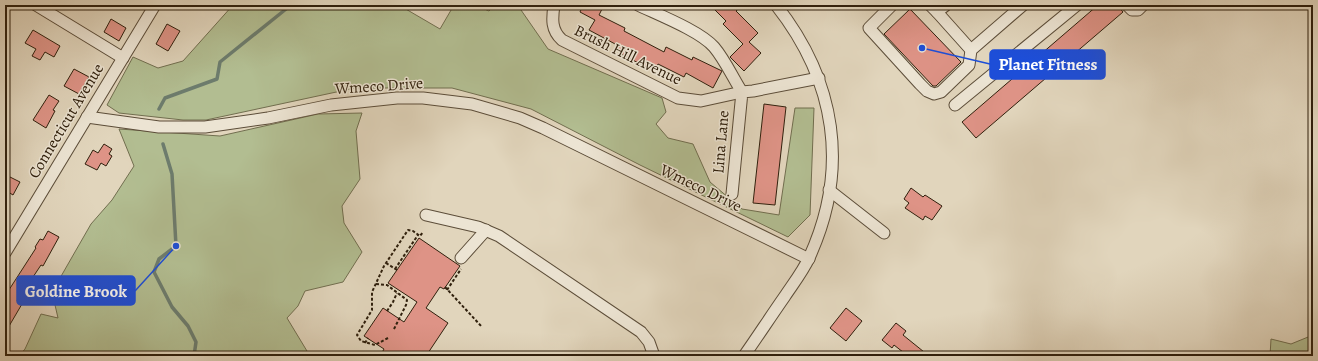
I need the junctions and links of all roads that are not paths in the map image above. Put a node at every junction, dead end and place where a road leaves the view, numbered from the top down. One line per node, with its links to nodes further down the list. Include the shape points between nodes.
1 (36, 5): 13 (street)
2 (155, 5): 13 (street, Connecticut Avenue)
3 (554, 5): 15 (street, Brush Hill Avenue, via 553,26 562,40 678,98 701,101)
4 (638, 5): 15 (street, via 708,41 717,50)
5 (776, 5): 14 (street, via 801,41)
6 (892, 5): 12 (street, via 869,28 927,90 934,94 941,92 969,65)
7 (1022, 5): 12 (street)
8 (1078, 5): 16 (street)
9 (1127, 5): 10 (street, via 1132,10 1138,10)
10 (1143, 5)
11 (938, 7): 12 (street)
12 (971, 50)
13 (123, 58): 17 (street, Connecticut Avenue)
14 (819, 78): 15 (street, Brush Hill Avenue); 18 (street, via 831,126)
15 (742, 92): 19 (street, Lina Lane)
16 (956, 105)
17 (87, 117): 23 (street, Connecticut Avenue); 24 (street, Wmeco Drive, via 159,127 205,127 331,105 397,98 435,99 472,104 544,128)
18 (829, 190): 22 (street); 24 (street, via 824,217)
19 (732, 194)
20 (426, 214): 21 (street)
21 (486, 230): 25 (street); 26 (street, via 499,236 638,330 649,342)
22 (884, 233)
23 (5, 253)
24 (808, 259): 27 (street)
25 (461, 263)
26 (654, 356)
27 (744, 356)

